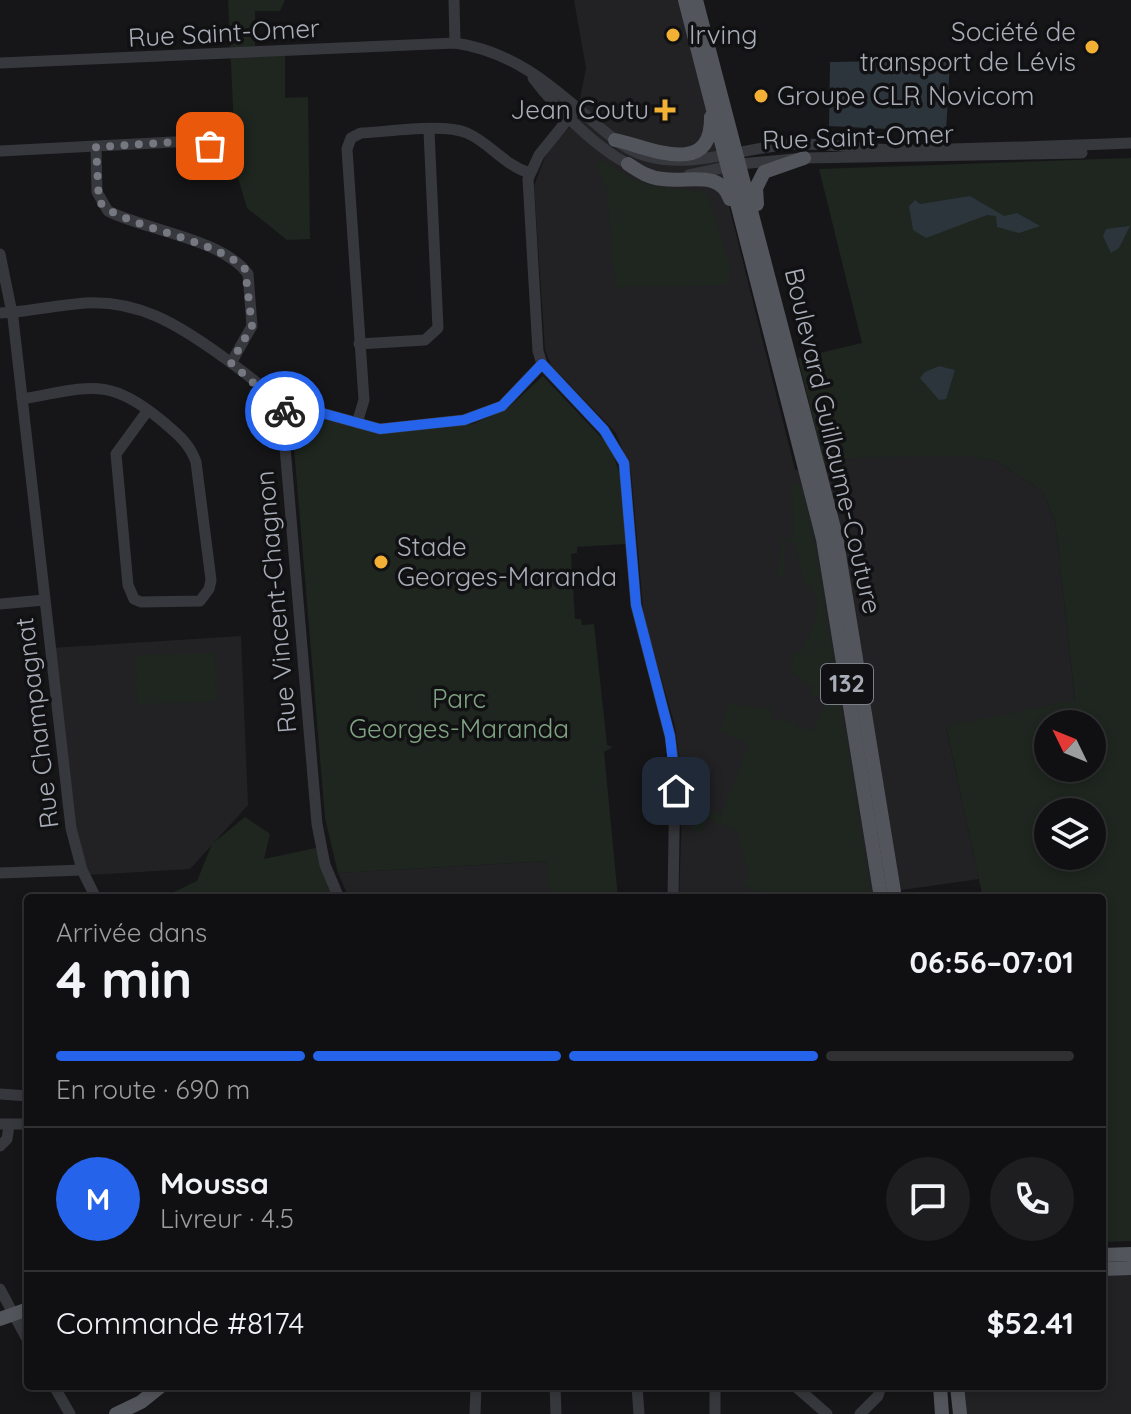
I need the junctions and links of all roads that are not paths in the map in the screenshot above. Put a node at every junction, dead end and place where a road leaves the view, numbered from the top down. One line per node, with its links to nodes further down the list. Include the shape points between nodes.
1 (454, 0): 4 (street)
2 (685, 0): 6 (main road, Boulevard Guillaume-Couture / 132)
3 (696, 0): 16 (main road, Boulevard Guillaume-Couture / 132)
4 (455, 43): 5 (street, Rue Saint-Omer); 7 (street, Rue Saint-Omer, via 497,53 530,72)
5 (3, 64)
6 (707, 89): 9 (main road, via 710,131 695,150 666,155); 16 (main road, Boulevard Guillaume-Couture / 132)
7 (574, 112): 9 (street, Rue Saint-Omer); 17 (street, Rue Saint-Omer, via 611,154); 18 (street)
8 (429, 131): 18 (street, via 469,134); 22 (street, via 438,328 425,340); 22 (street, via 354,134 347,145)
9 (615, 140): 16 (street, Rue Saint-Omer, via 639,154 669,161)
10 (1131, 143): 16 (street, Rue Saint-Omer, via 899,150 795,144)
11 (96, 147): 12 (street); 14 (street, via 193,141); 23 (street, via 97,192 108,211 190,240 233,260 248,274 252,326)
12 (0, 151)
13 (1131, 151): 15 (street, Rue Saint-Omer)
14 (219, 152)
15 (804, 158): 16 (street, Rue Saint-Omer); 19 (main road, via 775,166 761,177)
16 (732, 159): 17 (street, Rue Saint-Omer, via 672,175); 19 (main road, Boulevard Guillaume-Couture / 132)
17 (628, 164): 19 (main road, via 661,179 717,181)
18 (530, 173): 24 (street)
19 (753, 238): 36 (main road, Boulevard Guillaume-Couture / 132, via 823,539); 37 (main road, Boulevard Guillaume-Couture / 132, via 836,536)
20 (0, 254): 21 (street, Rue Champagnat)
21 (6, 312): 23 (street, via 88,303 137,308 170,321); 25 (street, Rue Champagnat)
22 (359, 344): 28 (street, via 364,400)
23 (231, 363): 27 (street)
24 (542, 364): 28 (street, via 511,398 487,414 380,429); 35 (street, via 604,430 624,463 636,605 675,773)
25 (22, 399): 26 (street, via 103,389 131,396); 29 (street, Rue Champagnat)
26 (148, 410): 26 (street, via 116,454 128,585 141,602 200,601 211,580 196,462 189,444)
27 (282, 412): 28 (street, via 311,410); 34 (street, Rue Vincent-Chagnon, via 317,824)
28 (357, 423)
29 (44, 600): 30 (street); 31 (street, Rue Champagnat, via 71,828)
30 (0, 604)
31 (82, 870): 32 (street); 33 (street, Rue Champagnat)
32 (0, 873)
33 (94, 894)
34 (337, 894)
35 (673, 894)
36 (880, 894)
37 (894, 894)
38 (0, 1094): 39 (street)
39 (24, 1096)
40 (24, 1124): 41 (street)
41 (4, 1125): 42 (street, via 7,1139)
42 (0, 1146)
43 (1131, 1254): 44 (main road)
44 (1106, 1255)
45 (1131, 1268): 46 (main road)
46 (1106, 1269)
47 (0, 1289): 48 (street)
48 (14, 1314): 49 (street)
49 (24, 1333)
50 (56, 1390): 60 (street)
51 (156, 1390): 61 (main road)
52 (476, 1390): 62 (street)
53 (555, 1390): 63 (street)
54 (637, 1390): 64 (street)
55 (715, 1390): 65 (street)
56 (800, 1390): 66 (street)
57 (880, 1390): 67 (street)
58 (940, 1390): 68 (main road)
59 (957, 1390): 69 (main road)
60 (70, 1414)
61 (116, 1414)
62 (475, 1414)
63 (556, 1414)
64 (639, 1414)
65 (715, 1414)
66 (827, 1414)
67 (860, 1414)
68 (942, 1414)
69 (960, 1414)

